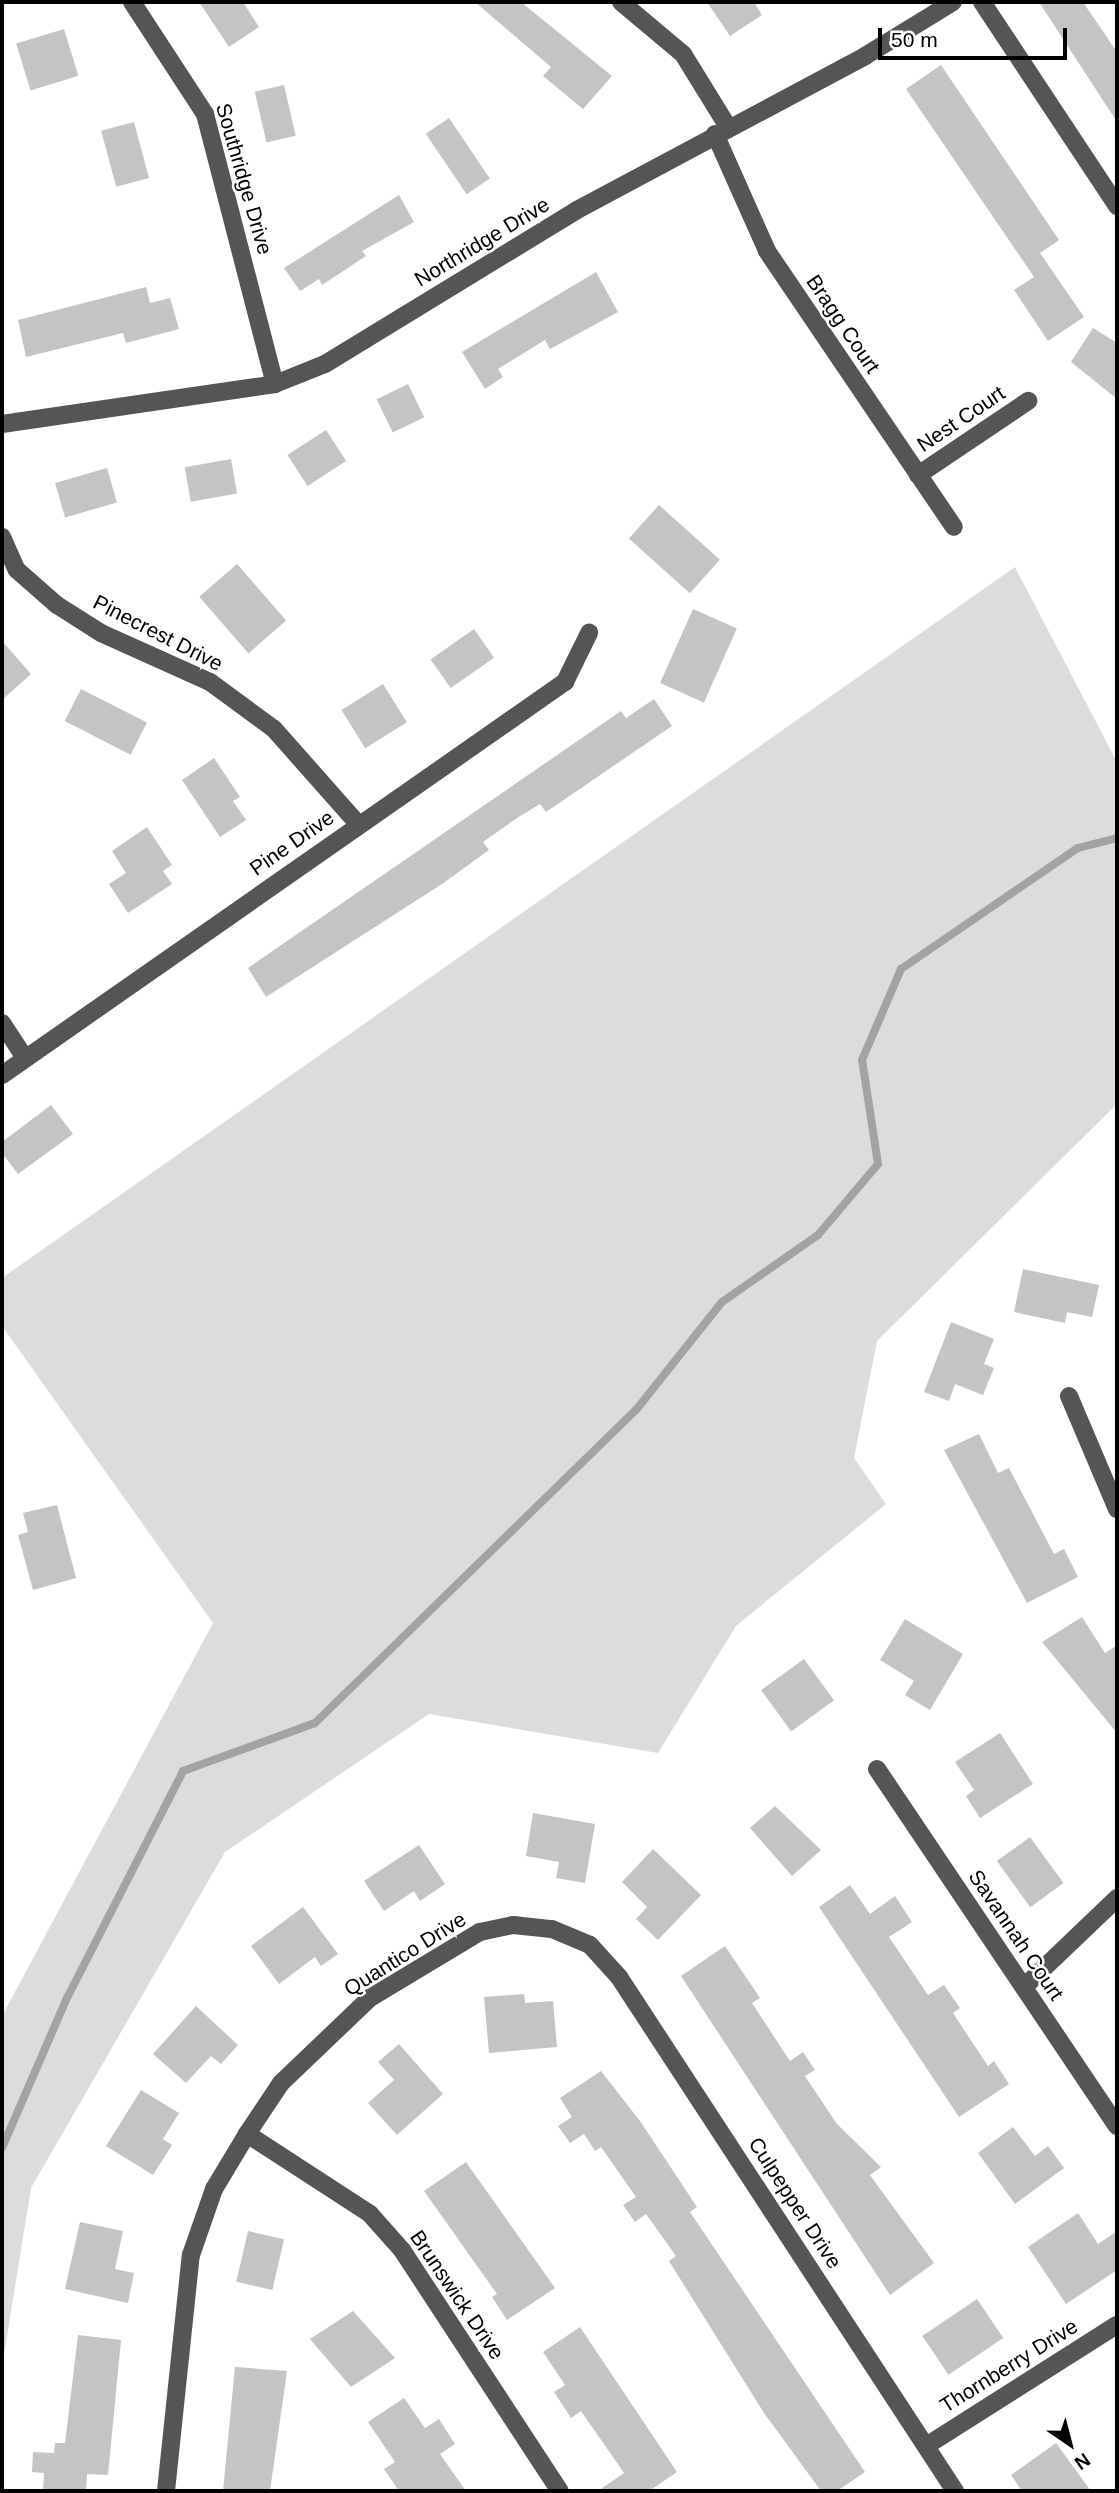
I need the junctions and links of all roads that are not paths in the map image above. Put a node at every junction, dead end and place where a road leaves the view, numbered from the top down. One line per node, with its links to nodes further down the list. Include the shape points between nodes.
1 (132, 2): 7 (street, Southridge Drive, via 205,114)
2 (621, 2): 5 (street, Bragg Court, via 682,54)
3 (953, 2): 5 (street, Northridge Drive)
4 (982, 2): 6 (street)
5 (722, 131): 7 (street, Northridge Drive, via 325,364); 10 (street, Bragg Court, via 767,251)
6 (1117, 206)
7 (275, 384): 9 (street, Northridge Drive)
8 (1028, 401): 10 (street, Nest Court)
9 (2, 424)
10 (918, 475): 11 (street, Bragg Court)
11 (954, 527)
12 (2, 537): 14 (street, Pinecrest Drive, via 17,570 57,605 101,633 210,682 274,729)
13 (590, 633): 14 (street, Pine Drive, via 565,681)
14 (359, 825): 16 (street, Pine Drive)
15 (2, 1023): 16 (street)
16 (25, 1058): 17 (street, Pine Drive)
17 (2, 1075)
18 (1069, 1396): 19 (street)
19 (1117, 1509)
20 (877, 1769): 23 (street, Savannah Court)
21 (1117, 1898): 23 (street)
22 (590, 1945): 25 (street, Quantico Drive, via 552,1929 513,1924 480,1932 370,1998 325,2037 281,2083); 27 (street, Culpepper Drive, via 633,1998)
23 (1024, 1987): 24 (street, Savannah Court)
24 (1117, 2126)
25 (247, 2134): 28 (street, Quantico Drive, via 214,2189 191,2255); 29 (street, Brunswick Drive, via 370,2214 402,2250)
26 (1117, 2325): 27 (street, Thornberry Drive)
27 (926, 2446): 30 (street, Culpepper Drive)
28 (166, 2491)
29 (560, 2491)
30 (955, 2491)

